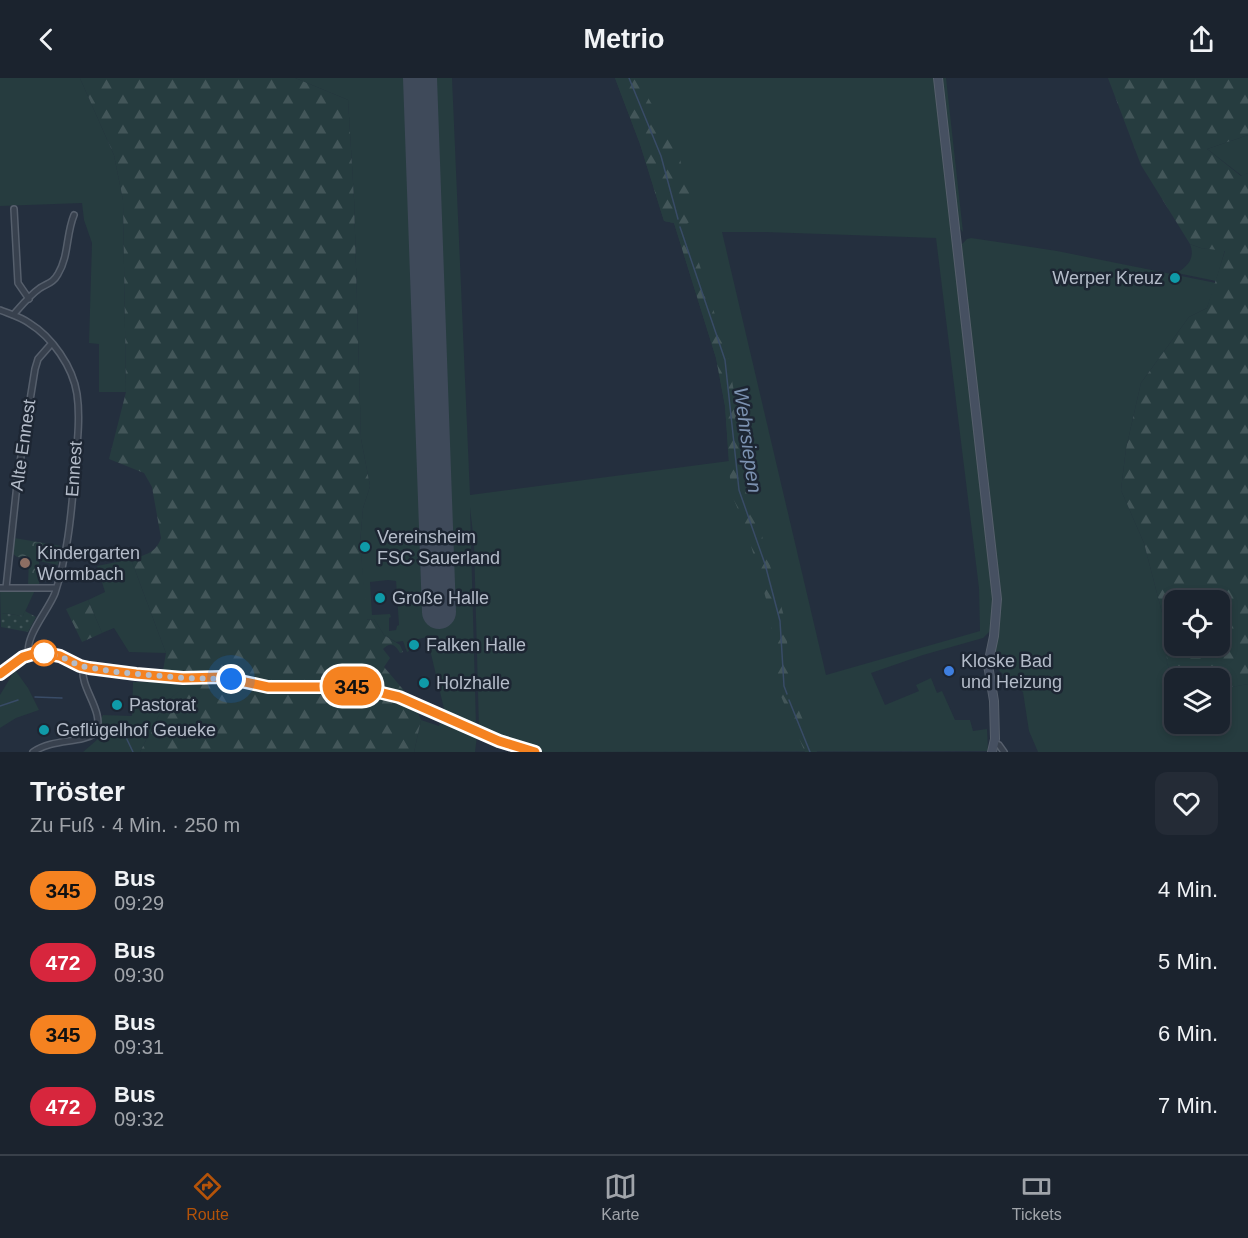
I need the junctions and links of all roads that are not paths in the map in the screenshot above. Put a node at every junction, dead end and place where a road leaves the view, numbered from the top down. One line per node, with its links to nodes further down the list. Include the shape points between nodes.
1 (939, 78): 13 (main road, via 997,599 988,665 994,701)
2 (14, 209): 4 (street, via 18,283)
3 (74, 214): 4 (street, via 59,273 51,284)
4 (29, 299): 6 (street)
5 (0, 310): 6 (street, Ennest)
6 (13, 315): 7 (street, Ennest, via 38,329)
7 (52, 343): 8 (street, Alte Ennest, via 34,369); 9 (street, Ennest, via 77,393 71,519)
8 (3, 588): 9 (street, Alte Ennest)
9 (56, 588): 10 (street, Ennest, via 31,637)
10 (29, 655): 11 (main road, via 55,655); 12 (main road)
11 (83, 667): 14 (street, via 82,680 98,718 96,733 52,743); 15 (main road, via 183,678 222,677 268,687 357,687 406,700 477,732)
12 (0, 674)
13 (994, 743): 16 (main road); 17 (street)
14 (33, 752)
15 (535, 752)
16 (992, 752)
17 (1004, 752)

